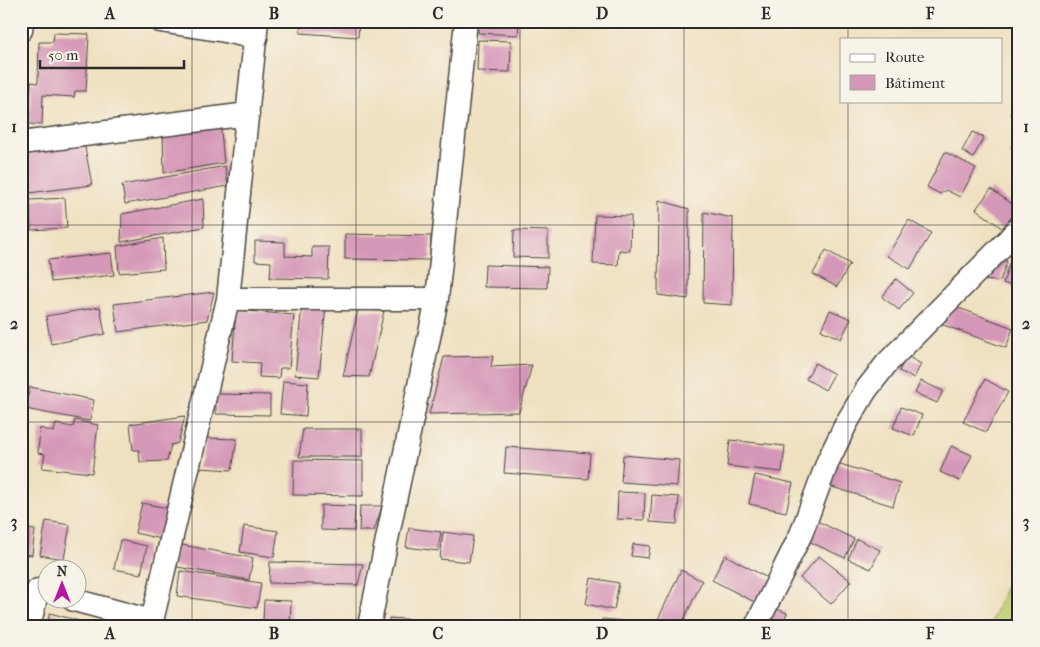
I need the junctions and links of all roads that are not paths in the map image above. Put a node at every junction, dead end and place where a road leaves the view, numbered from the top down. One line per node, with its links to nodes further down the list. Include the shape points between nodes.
1 (22, 21): 5 (street)
2 (160, 21): 4 (street, via 225,31)
3 (466, 21): 10 (street)
4 (257, 29): 6 (street)
5 (21, 30)
6 (248, 114): 7 (street); 9 (street)
7 (21, 143)
8 (1019, 227): 16 (street, via 887,363 866,390 828,461 801,534)
9 (228, 299): 10 (street); 13 (street)
10 (437, 299): 15 (street)
11 (35, 589): 14 (street)
12 (88, 604): 13 (street)
13 (153, 623)
14 (29, 626)
15 (369, 626)
16 (756, 626)

